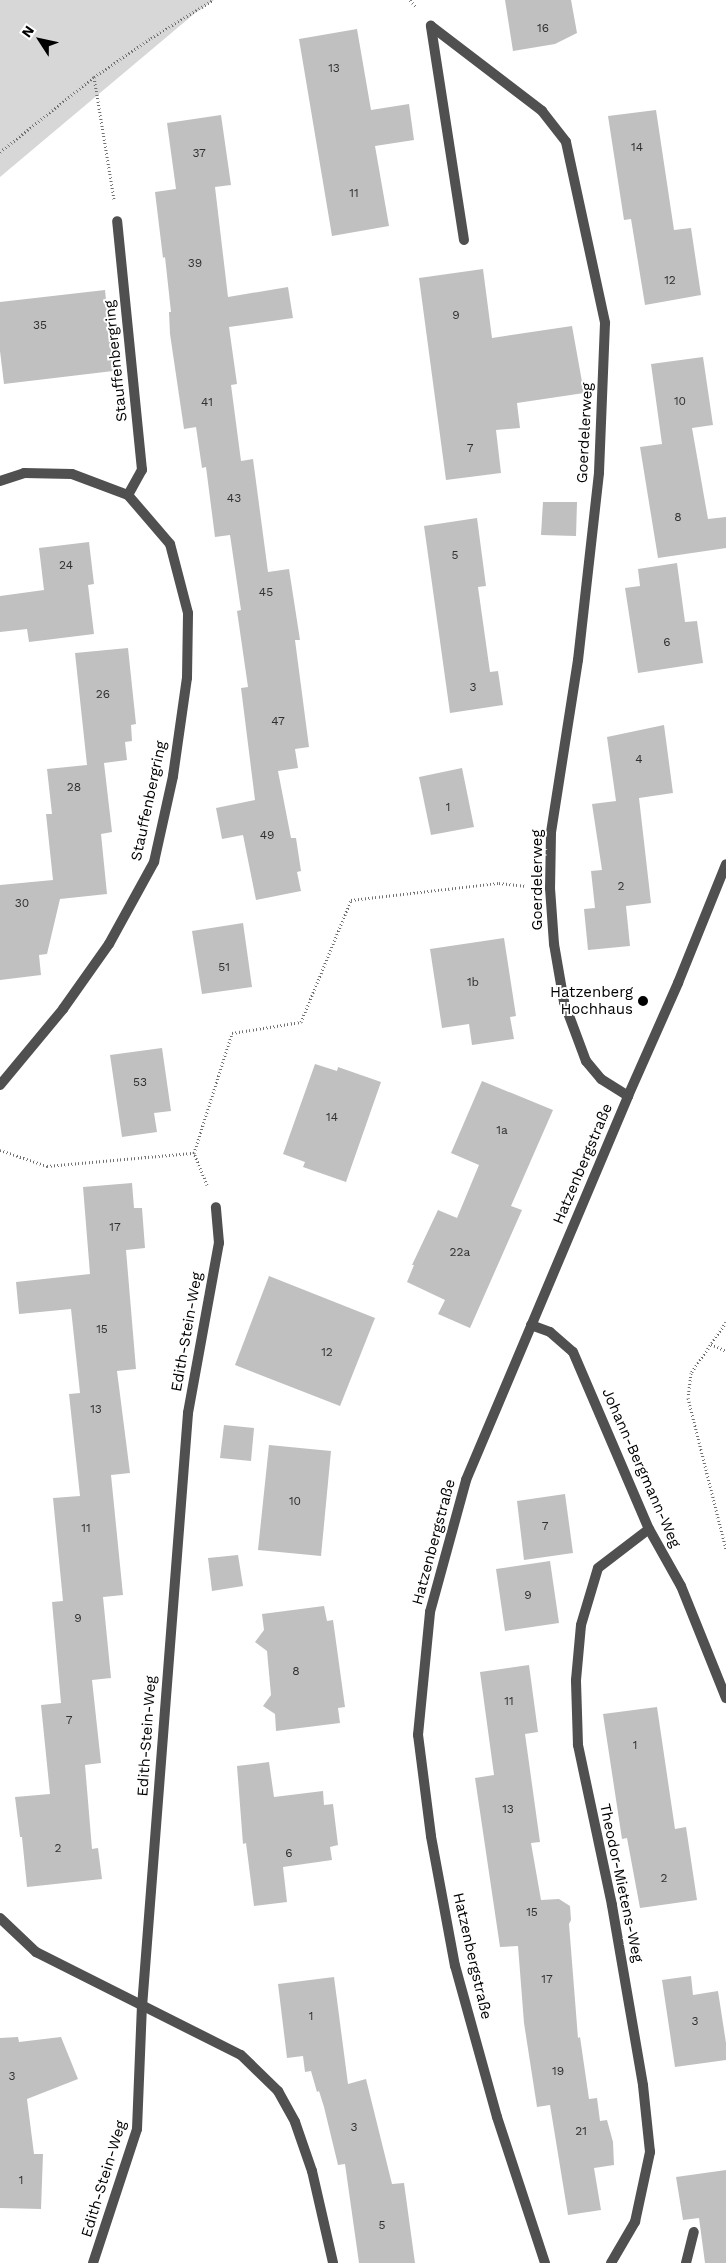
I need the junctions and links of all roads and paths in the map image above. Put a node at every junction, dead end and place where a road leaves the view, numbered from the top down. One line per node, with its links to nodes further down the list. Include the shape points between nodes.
1 (214, 0): 2 (path)
2 (94, 77): 3 (path); 4 (path)
3 (0, 152)
4 (117, 221): 7 (street, Stauffenbergring, via 142,470)
5 (464, 240): 11 (street, Goerdelerweg, via 431,26 542,111 566,142 605,323 600,473 578,660 551,833 550,888 554,944 564,1002 586,1061 601,1079)
6 (0, 482): 7 (street, Stauffenbergring, via 24,473 72,474)
7 (128, 495): 10 (street, Stauffenbergring, via 170,544 188,613 187,678 171,786 154,862 109,944 63,1009)
8 (726, 864): 11 (street, Hatzenbergstraße)
9 (499, 883): 13 (path, via 352,900 301,1022 232,1033)
10 (0, 1085)
11 (628, 1096): 16 (street, Hatzenbergstraße)
12 (0, 1150): 13 (path, via 47,1166)
13 (194, 1153): 14 (path)
14 (216, 1207): 24 (street, Edith-Stein-Weg, via 219,1242 188,1413)
15 (726, 1322): 17 (path)
16 (532, 1325): 19 (street, Johann-Bergmann-Weg, via 550,1332 573,1352); 28 (street, Hatzenbergstraße, via 466,1480 430,1612 418,1735 431,1836 455,1966 497,2117)
17 (711, 1344): 18 (path); 20 (path, via 691,1372 688,1398)
18 (726, 1352)
19 (649, 1529): 22 (street, Johann-Bergmann-Weg, via 681,1586); 29 (street, Theodor-Mietens-Weg, via 598,1568 581,1625 576,1680 578,1745 612,1905 643,2085 650,2152 635,2222)
20 (725, 1539): 21 (path)
21 (726, 1549)
22 (726, 1698)
23 (0, 1918): 24 (street, via 36,1952)
24 (142, 2007): 26 (street, Edith-Stein-Weg, via 138,2129); 27 (street, via 241,2055 278,2091 295,2122 312,2171)
25 (694, 2232): 30 (street)
26 (93, 2263)
27 (333, 2263)
28 (545, 2263)
29 (611, 2263)
30 (686, 2263)

